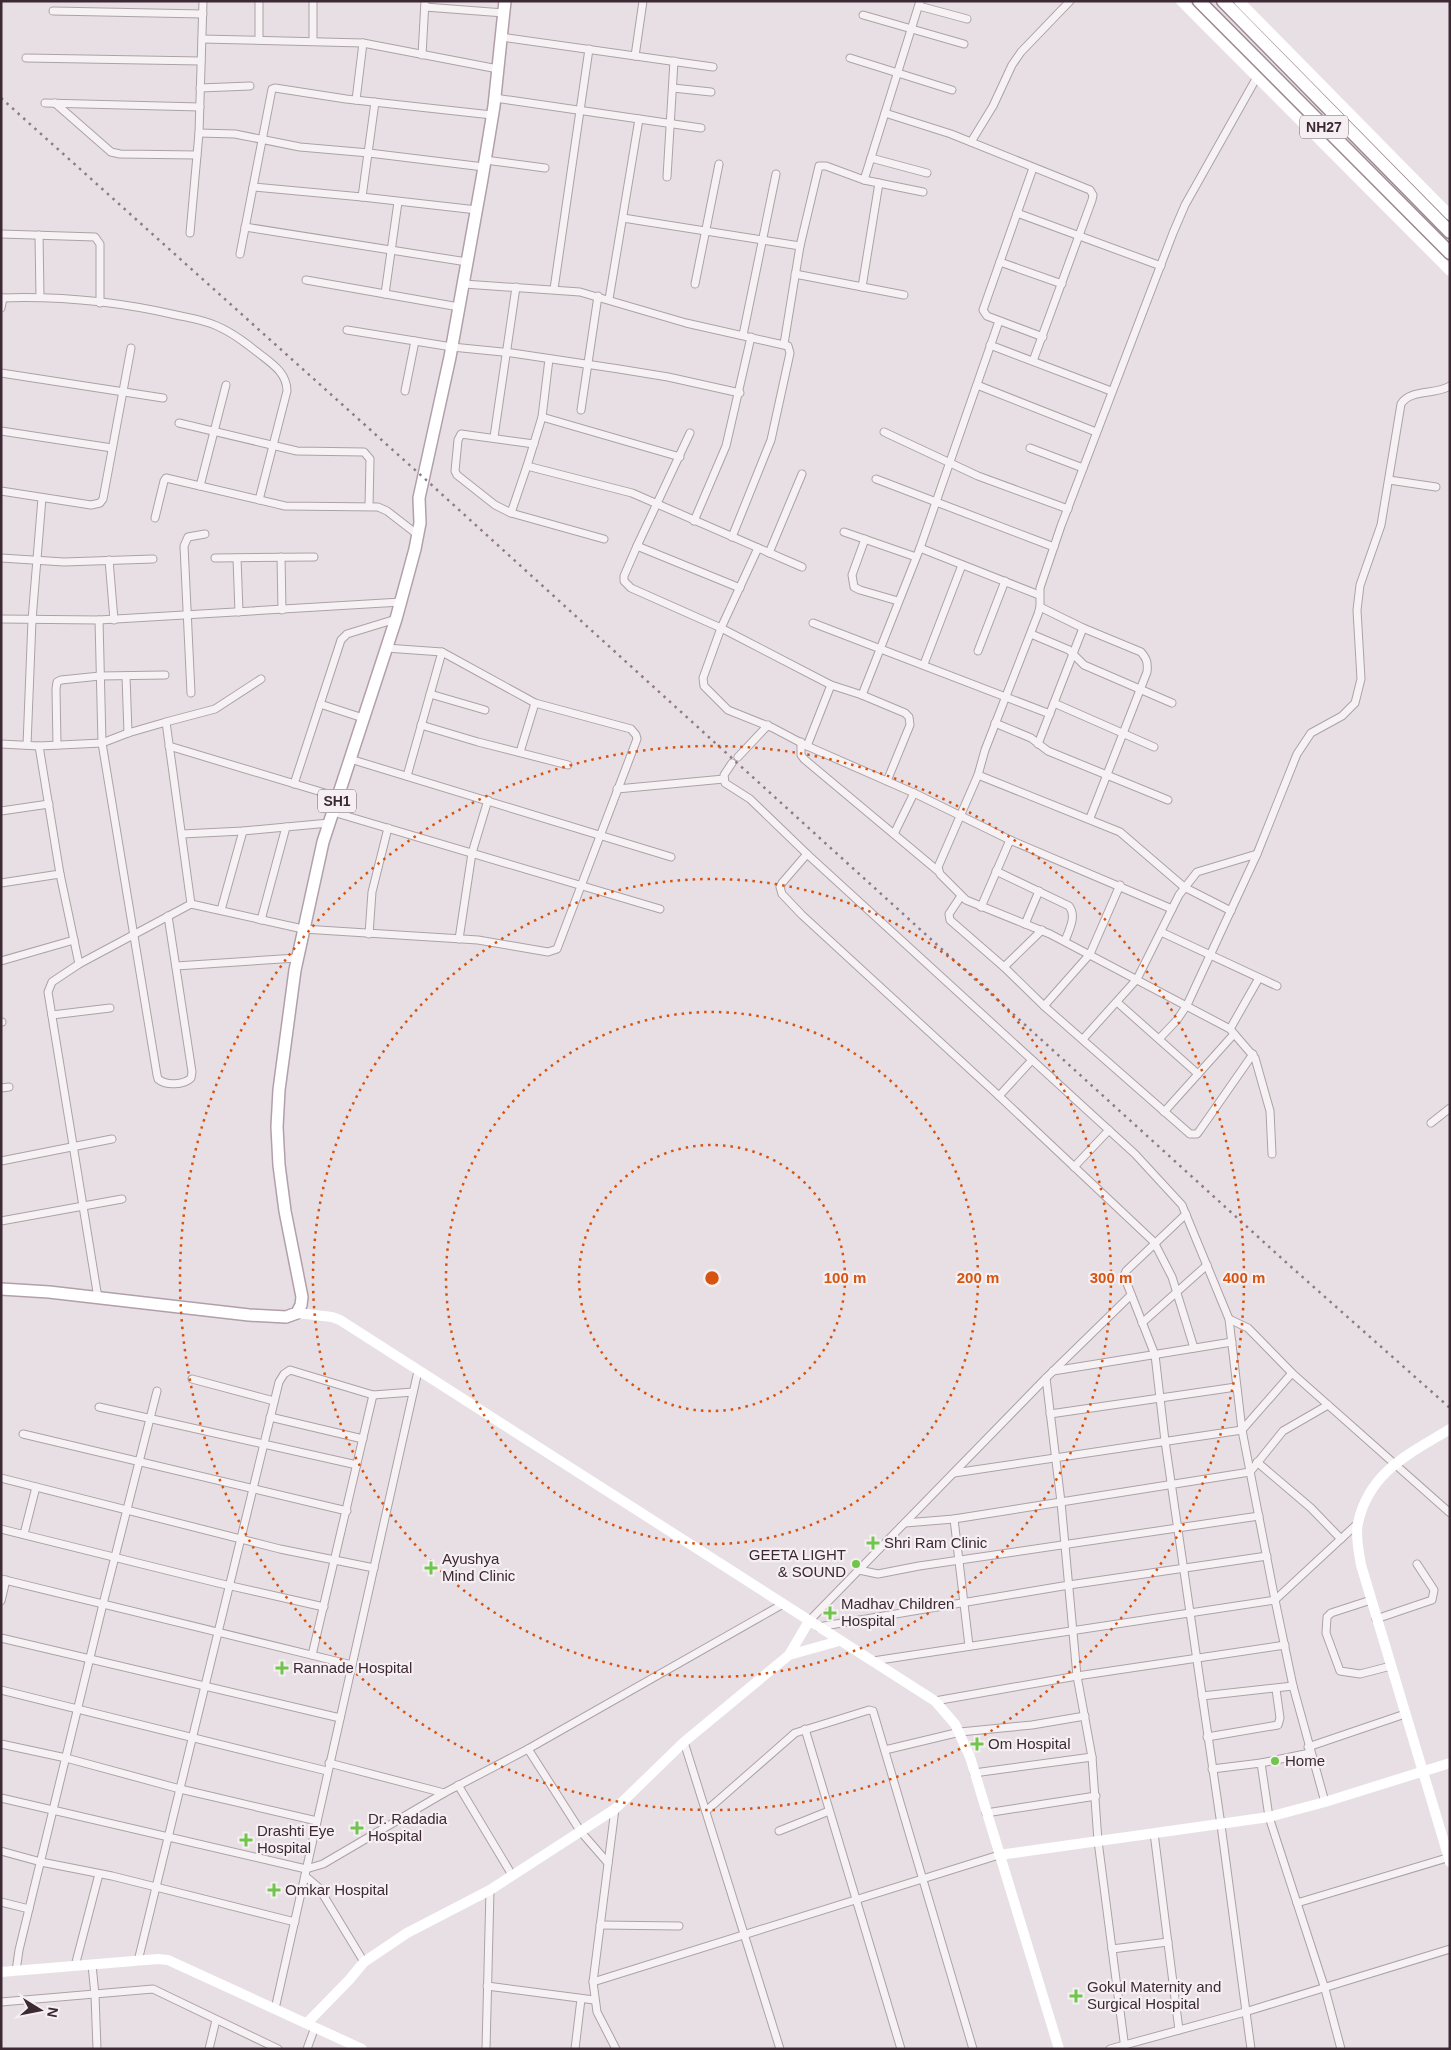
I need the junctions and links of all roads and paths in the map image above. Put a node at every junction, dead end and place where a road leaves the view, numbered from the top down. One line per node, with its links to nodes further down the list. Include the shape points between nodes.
1 (203, 1): 14 (street)
2 (259, 1): 20 (street)
3 (313, 1): 21 (street)
4 (643, 1): 26 (street)
5 (1070, 1): 54 (street, via 1021,52 993,106)
6 (1181, 1): 34 (street)
7 (1199, 1): 85 (highway, NH27)
8 (1223, 1): 77 (highway, NH27)
9 (1239, 1): 73 (street)
10 (425, 4): 12 (street); 25 (street)
11 (920, 4): 16 (street); 17 (street)
12 (504, 7): 18 (main road, SH1)
13 (53, 11): 14 (street)
14 (203, 14): 19 (street)
15 (863, 15): 17 (street)
16 (967, 19)
17 (912, 30): 23 (street); 33 (street)
18 (501, 37): 24 (street); 32 (main road, SH1)
19 (202, 39): 20 (street); 29 (street)
20 (259, 40): 21 (street)
21 (313, 41): 22 (street)
22 (363, 43): 25 (street); 41 (street)
23 (964, 44)
24 (589, 49): 26 (street); 46 (street)
25 (422, 55): 32 (street)
26 (636, 56): 30 (street)
27 (26, 58): 29 (street)
28 (850, 58): 33 (street)
29 (201, 61): 36 (street)
30 (674, 61): 31 (street); 37 (street)
31 (713, 67)
32 (498, 70): 40 (main road, SH1)
33 (898, 73): 38 (street); 47 (street)
34 (1257, 77): 89 (street, via 1185,205); 90 (street)
35 (250, 86): 36 (street)
36 (200, 88): 45 (street)
37 (673, 88): 39 (street); 50 (street)
38 (952, 90)
39 (711, 92)
40 (495, 98): 46 (street); 48 (main road, SH1)
41 (356, 100): 42 (street); 53 (street, via 275,88 270,93)
42 (375, 102): 48 (street); 55 (street)
43 (45, 103): 44 (street)
44 (55, 103): 45 (street); 56 (street, via 111,152)
45 (200, 107): 52 (street)
46 (581, 110): 49 (street); 98 (street)
47 (885, 113): 54 (street); 57 (street)
48 (492, 115): 58 (main road, SH1)
49 (639, 119): 50 (street); 74 (street)
50 (671, 124): 51 (street); 64 (street)
51 (702, 128)
52 (199, 133): 53 (street, via 236,134); 56 (street)
53 (261, 139): 55 (street, via 300,147); 67 (street)
54 (968, 141): 61 (street)
55 (368, 153): 58 (street); 69 (street)
56 (197, 155): 78 (street)
57 (871, 158): 62 (street); 65 (street)
58 (485, 163): 60 (street); 71 (main road, SH1)
59 (719, 164): 76 (street)
60 (545, 168)
61 (1033, 168): 72 (street); 81 (street, via 1090,190 1092,200)
62 (927, 173)
63 (776, 174): 82 (street)
64 (667, 177)
65 (864, 180): 66 (street); 83 (street, via 819,166)
66 (879, 183): 68 (street); 97 (street)
67 (253, 187): 69 (street); 75 (street)
68 (923, 192)
69 (362, 197): 70 (street)
70 (398, 202): 71 (street); 84 (street)
71 (477, 210): 87 (main road, SH1)
72 (1017, 213): 81 (street); 88 (street)
73 (1450, 214)
74 (622, 218): 76 (street); 104 (street)
75 (245, 227): 84 (street); 86 (street)
76 (705, 232): 82 (street); 94 (street)
77 (1450, 232)
78 (190, 233)
79 (1, 234): 80 (street)
80 (40, 235): 102 (street); 105 (street, via 90,236 98,240)
81 (1080, 236): 89 (street); 95 (street)
82 (763, 240): 83 (street); 110 (street)
83 (800, 246): 91 (street)
84 (391, 249): 87 (street); 99 (street)
85 (1450, 253)
86 (240, 254)
87 (467, 262): 93 (main road, SH1)
88 (1000, 262): 95 (street); 108 (street, via 983,310 987,316)
89 (1161, 266): 126 (street)
90 (1450, 271)
91 (795, 274): 97 (street); 114 (street)
92 (306, 280): 99 (street)
93 (464, 284): 96 (street); 106 (main road, SH1)
94 (695, 284)
95 (1062, 284): 112 (street)
96 (516, 287): 98 (street); 118 (street)
97 (862, 287): 100 (street)
98 (554, 289): 101 (street)
99 (385, 294): 106 (street)
100 (904, 294)
101 (598, 296): 104 (street); 121 (street)
102 (40, 297): 103 (street); 105 (street)
103 (2, 298): 107 (street)
104 (609, 299): 110 (street, via 686,323)
105 (100, 303): 141 (street, via 158,311 215,325 264,357 287,380)
106 (459, 307): 116 (main road, SH1)
107 (1, 308)
108 (999, 320): 112 (street); 115 (street)
109 (347, 330): 113 (street)
110 (743, 335): 111 (street)
111 (752, 337): 114 (street); 129 (street)
112 (1043, 337): 120 (street)
113 (415, 341): 116 (street); 127 (street)
114 (784, 344): 166 (street, via 790,353 771,440)
115 (990, 345): 120 (street); 124 (street)
116 (452, 347): 118 (street); 165 (main road, SH1, via 419,498)
117 (131, 348): 128 (street)
118 (507, 352): 119 (street); 139 (street)
119 (549, 359): 121 (street); 132 (street)
120 (1034, 362): 126 (street)
121 (588, 364): 129 (street); 131 (street)
122 (1, 373): 128 (street)
123 (226, 385): 135 (street)
124 (977, 385): 137 (street); 145 (street)
125 (1450, 386): 150 (street, via 1404,400 1399,413)
126 (1112, 391): 137 (street)
127 (405, 392)
128 (122, 393): 130 (street); 142 (street)
129 (740, 393): 162 (street, via 726,446)
130 (163, 398)
131 (581, 410)
132 (542, 417): 140 (street); 144 (street)
133 (179, 424): 135 (street)
134 (1, 431): 142 (street)
135 (214, 432): 141 (street); 151 (street)
136 (884, 432): 145 (street)
137 (1096, 432): 147 (street)
138 (690, 433): 144 (street)
139 (494, 437): 140 (street); 160 (street, via 460,434 454,471 495,505)
140 (534, 444): 146 (street)
141 (273, 446): 155 (street); 158 (street, via 297,451 367,454 370,459)
142 (112, 448): 154 (street, via 100,503 91,505)
143 (1030, 448): 147 (street)
144 (680, 457): 156 (street)
145 (950, 463): 157 (street); 159 (street)
146 (527, 466): 156 (street, via 608,486); 160 (street)
147 (1083, 468): 159 (street)
148 (802, 474): 173 (street)
149 (876, 480): 157 (street)
150 (1389, 480): 152 (street); 269 (street, via 1381,525 1360,585 1357,610 1360,686 1355,703 1339,718 1312,732 1297,754)
151 (200, 486): 155 (street); 161 (street, via 166,478)
152 (1436, 487)
153 (1, 491): 154 (street)
154 (42, 498): 181 (street)
155 (259, 500): 158 (street, via 285,506)
156 (657, 503): 162 (street); 169 (street)
157 (936, 503): 170 (street); 172 (street)
158 (369, 506): 165 (street, via 387,511)
159 (1068, 509): 170 (street)
160 (511, 513): 167 (street)
161 (155, 518)
162 (694, 521): 166 (street)
163 (844, 532): 168 (street)
164 (205, 534): 193 (street, via 188,537 184,546)
165 (418, 536): 189 (main road, SH1)
166 (732, 537): 171 (street)
167 (604, 539)
168 (865, 539): 176 (street); 188 (street, via 852,575 854,587)
169 (636, 546): 186 (street); 200 (street, via 624,576 627,586)
170 (1054, 547): 187 (street)
171 (758, 548): 173 (street); 186 (street)
172 (920, 548): 176 (street); 183 (street)
173 (769, 553): 184 (street)
174 (281, 557): 175 (street); 179 (street); 191 (street)
175 (314, 557)
176 (916, 557): 188 (street)
177 (1, 558): 181 (street)
178 (215, 558): 179 (street)
179 (237, 558): 192 (street)
180 (153, 559): 182 (street)
181 (38, 560): 182 (street); 196 (street)
182 (109, 560): 198 (street)
183 (962, 564): 185 (street); 208 (street)
184 (802, 567)
185 (1005, 581): 187 (street); 205 (street)
186 (740, 588): 200 (street)
187 (1039, 595): 190 (street)
188 (898, 601): 204 (street)
189 (401, 602): 191 (street); 195 (main road, SH1)
190 (1040, 607): 201 (street); 202 (street)
191 (282, 610): 192 (street)
192 (239, 612): 193 (street)
193 (188, 615): 198 (street); 215 (street)
194 (1, 619): 196 (street)
195 (396, 619): 203 (main road, SH1); 222 (street, via 343,636)
196 (32, 620): 197 (street); 236 (street)
197 (98, 620): 198 (street); 209 (street)
198 (114, 620)
199 (813, 623): 204 (street)
200 (721, 628): 213 (street); 229 (street, via 703,678 704,686 724,707)
201 (1083, 628): 207 (street); 214 (street, via 1142,652 1148,664)
202 (1031, 634): 207 (street); 218 (street)
203 (386, 648): 206 (street); 225 (main road, SH1)
204 (880, 649): 208 (street); 217 (street)
205 (978, 651)
206 (442, 652): 216 (street); 219 (street)
207 (1073, 654): 214 (street, via 1084,665); 220 (street)
208 (924, 664): 218 (street)
209 (100, 676): 210 (street); 232 (street); 237 (street, via 57,682)
210 (126, 676): 211 (street); 230 (street)
211 (165, 676)
212 (261, 679): 226 (street, via 215,709)
213 (830, 685): 217 (street); 234 (street)
214 (1139, 689): 221 (street); 231 (street)
215 (191, 693)
216 (430, 694): 223 (street); 228 (street)
217 (862, 695): 248 (street, via 905,713 910,720)
218 (1006, 697): 224 (street); 227 (street)
219 (535, 703): 241 (street); 250 (street, via 635,732 637,739)
220 (1054, 703): 224 (street); 231 (street)
221 (1172, 703)
222 (320, 704): 225 (street); 249 (street)
223 (485, 710)
224 (1050, 714): 235 (street)
225 (363, 718): 242 (main road, SH1)
226 (166, 722): 230 (street); 239 (street)
227 (995, 723): 235 (street, via 1026,735); 244 (street)
228 (421, 725): 241 (street); 246 (street)
229 (768, 725): 234 (street); 247 (street, via 735,760)
230 (128, 733): 232 (street)
231 (1122, 733): 240 (street); 245 (street)
232 (102, 743): 237 (street); 293 (street)
233 (1, 744): 236 (street)
234 (804, 744): 248 (street); 265 (street, via 801,755 804,759)
235 (1038, 744): 245 (street, via 1048,752)
236 (28, 745): 238 (street)
237 (57, 745): 238 (street)
238 (39, 746): 255 (street)
239 (169, 746): 249 (street); 263 (street)
240 (1154, 747)
241 (520, 752): 243 (street)
242 (350, 759): 246 (street); 252 (main road, SH1)
243 (568, 765)
244 (978, 775): 257 (street); 259 (street)
245 (1105, 775): 254 (street); 259 (street)
246 (407, 776): 253 (street)
247 (724, 781): 250 (street); 268 (street, via 750,799)
248 (887, 781): 251 (street)
249 (294, 784): 252 (street)
250 (617, 789): 264 (street)
251 (914, 793): 257 (street); 265 (street)
252 (338, 797): 258 (main road, SH1)
253 (488, 800): 264 (street); 267 (street)
254 (1168, 800)
255 (49, 804): 256 (street); 273 (street)
256 (1, 812)
257 (961, 815): 266 (street); 271 (street)
258 (331, 818): 260 (street); 261 (street); 289 (main road, SH1)
259 (1090, 818): 277 (street, via 1125,835)
260 (286, 827): 262 (street); 287 (street)
261 (388, 828): 267 (street); 292 (street, via 372,892)
262 (243, 831): 263 (street); 284 (street)
263 (182, 834): 280 (street)
264 (600, 834): 270 (street); 276 (street)
265 (894, 834): 271 (street)
266 (1010, 840): 272 (street); 275 (street)
267 (472, 853): 276 (street); 294 (street)
268 (807, 854): 316 (street); 320 (street, via 782,883 782,894)
269 (1256, 854): 277 (street, via 1200,870); 285 (street)
270 (671, 857)
271 (938, 871): 279 (street)
272 (996, 871): 278 (street); 281 (street)
273 (60, 874): 274 (street); 295 (street)
274 (1, 883)
275 (1120, 885): 283 (street); 297 (street)
276 (581, 886): 282 (street); 294 (street, via 560,945 553,952)
277 (1184, 887): 283 (street); 285 (street)
278 (1039, 891): 288 (street); 296 (street, via 1072,910)
279 (962, 896): 281 (street); 303 (street, via 949,914 950,920)
280 (192, 904): 284 (street); 286 (street)
281 (981, 906): 288 (street)
282 (660, 909)
283 (1172, 909): 291 (street)
284 (221, 910): 287 (street)
285 (1231, 911): 298 (street)
286 (168, 916): 293 (street); 302 (street)
287 (261, 920): 289 (street)
288 (1025, 924): 290 (street)
289 (303, 929): 292 (street); 299 (main road, SH1)
290 (1042, 930): 296 (street); 303 (street)
291 (1160, 932): 298 (street); 305 (street)
292 (369, 934): 294 (street)
293 (132, 935): 301 (street); 302 (street, via 157,1075 166,1083 187,1081 192,1072)
294 (459, 939)
295 (74, 940): 300 (street); 301 (street)
296 (1064, 941): 297 (street)
297 (1090, 954): 305 (street); 309 (street)
298 (1210, 955): 304 (street); 308 (street)
299 (297, 958): 302 (street); 340 (main road, SH1, via 277,1127 285,1211 302,1297)
300 (1, 961)
301 (80, 964): 311 (street, via 49,987)
302 (176, 966)
303 (1004, 968): 309 (street)
304 (1259, 978): 306 (street); 312 (street)
305 (1138, 979): 307 (street); 308 (street)
306 (1277, 986)
307 (1117, 1002): 313 (street); 314 (street)
308 (1187, 1005): 312 (street); 313 (street)
309 (1044, 1006): 314 (street)
310 (110, 1008): 311 (street)
311 (52, 1015): 326 (street)
312 (1232, 1032): 315 (street); 317 (street)
313 (1159, 1039): 317 (street)
314 (1083, 1040): 322 (street)
315 (1253, 1054): 322 (street, via 1197,1134 1186,1131); 327 (street, via 1269,1103)
316 (1032, 1060): 320 (street); 324 (street)
317 (1198, 1074): 322 (street)
318 (9, 1087): 319 (street)
319 (1, 1088)
320 (999, 1096): 329 (street)
321 (1450, 1108): 323 (street)
322 (1164, 1112)
323 (1431, 1123)
324 (1109, 1130): 329 (street); 332 (street, via 1182,1205)
325 (112, 1139): 326 (street)
326 (74, 1147): 328 (street); 331 (street)
327 (1272, 1154)
328 (1, 1161)
329 (1074, 1167): 334 (street)
330 (122, 1199): 331 (street)
331 (84, 1207): 333 (street); 339 (street)
332 (1186, 1214): 334 (street); 335 (street)
333 (1, 1221)
334 (1154, 1242): 337 (street); 338 (street, via 1126,1271 1125,1282)
335 (1207, 1264): 337 (street); 341 (street)
336 (1, 1289): 339 (main road)
337 (1178, 1292): 342 (street); 344 (street)
338 (1131, 1295): 342 (street); 346 (street)
339 (98, 1298): 340 (main road, via 249,1315 286,1317)
340 (297, 1313): 347 (street, via 340,1320)
341 (1229, 1319): 343 (street); 348 (street, via 1248,1328)
342 (1142, 1323): 345 (street)
343 (1232, 1342): 344 (street); 351 (street)
344 (1194, 1348): 345 (street)
345 (1155, 1355): 346 (street); 355 (street)
346 (1053, 1371): 349 (street)
347 (418, 1372): 353 (street); 409 (street)
348 (1292, 1373): 357 (street); 363 (street)
349 (1046, 1378): 359 (street); 374 (street)
350 (192, 1379): 356 (street)
351 (1236, 1387): 355 (street); 363 (street)
352 (157, 1391): 361 (street)
353 (413, 1392): 354 (street); 398 (street)
354 (373, 1394): 356 (street, via 290,1370 279,1382); 365 (street)
355 (1160, 1399): 359 (street); 366 (street)
356 (274, 1401): 360 (street)
357 (1328, 1405): 370 (street, via 1282,1431); 371 (street)
358 (99, 1408): 361 (street)
359 (1050, 1414): 368 (street)
360 (270, 1417): 365 (street); 367 (street)
361 (150, 1419): 367 (street); 369 (street)
362 (1450, 1429): 371 (street)
363 (1242, 1430): 366 (street); 373 (street)
364 (23, 1434): 369 (street)
365 (363, 1439): 372 (street)
366 (1165, 1441): 368 (street); 376 (street)
367 (265, 1444): 372 (street); 378 (street)
368 (1055, 1458): 374 (street); 379 (street)
369 (139, 1462): 378 (street); 380 (street)
370 (1257, 1462): 373 (street); 391 (street, via 1311,1508)
371 (1394, 1464): 382 (street); 386 (street, via 1376,1481)
372 (357, 1465): 381 (street)
373 (1250, 1472): 376 (street); 383 (street)
374 (953, 1473): 385 (street)
375 (1, 1478): 377 (street)
376 (1172, 1486): 379 (street); 387 (street)
377 (36, 1487): 380 (street); 389 (street)
378 (253, 1490): 381 (street); 390 (street)
379 (1061, 1502): 384 (street); 392 (street)
380 (126, 1510): 390 (street); 393 (street)
381 (346, 1510): 395 (street)
382 (1450, 1513)
383 (1259, 1516): 387 (street); 394 (street)
384 (954, 1519): 385 (street); 396 (street)
385 (905, 1523): 399 (street)
386 (1358, 1524): 391 (street); 405 (street, via 1361,1565)
387 (1178, 1528): 392 (street); 400 (street)
388 (1, 1529): 389 (street)
389 (24, 1534): 393 (street)
390 (242, 1539): 395 (street); 403 (street)
391 (1341, 1539): 404 (street)
392 (1066, 1545): 396 (street); 402 (street)
393 (115, 1556): 403 (street); 408 (street)
394 (1267, 1556): 400 (street); 404 (street)
395 (335, 1559): 398 (street); 410 (street)
396 (959, 1561): 399 (street, via 878,1574); 407 (street)
397 (1417, 1564): 412 (street, via 1434,1590 1432,1600)
398 (374, 1568): 425 (street)
399 (859, 1570): 413 (street)
400 (1183, 1570): 402 (street); 411 (street)
401 (4, 1580): 406 (street); 408 (street)
402 (1068, 1585): 407 (street); 414 (street)
403 (230, 1586): 410 (street); 415 (street)
404 (1275, 1600): 411 (street); 418 (street)
405 (1371, 1600): 412 (street); 426 (street, via 1331,1613 1327,1617 1326,1633 1340,1671 1360,1674)
406 (1, 1601)
407 (964, 1602): 413 (street); 419 (street)
408 (103, 1604): 415 (street); 423 (street)
409 (783, 1604): 413 (street); 444 (street)
410 (324, 1607): 420 (street)
411 (1190, 1613): 414 (street); 422 (street)
412 (1376, 1619): 426 (street)
413 (813, 1624): 417 (street); 421 (street)
414 (1073, 1630): 419 (street); 427 (street)
415 (217, 1633): 420 (street); 428 (street)
416 (1, 1638): 423 (street)
417 (839, 1641): 421 (street); 424 (street)
418 (1285, 1645): 422 (street); 429 (street)
419 (969, 1646): 424 (street)
420 (312, 1656): 425 (street)
421 (790, 1656): 442 (street)
422 (1196, 1658): 427 (street); 432 (street)
423 (90, 1659): 428 (street); 434 (street)
424 (871, 1662): 433 (street)
425 (352, 1665): 437 (street)
426 (1391, 1666): 435 (street)
427 (1077, 1676): 433 (street); 436 (street)
428 (205, 1686): 437 (street); 441 (street)
429 (1293, 1686): 430 (street); 446 (street)
430 (1276, 1688): 432 (street); 440 (street, via 1278,1725)
431 (1, 1690): 434 (street)
432 (1202, 1696): 440 (street)
433 (935, 1701): 439 (street)
434 (78, 1708): 441 (street); 448 (street)
435 (1405, 1714): 446 (street); 454 (street)
436 (1085, 1716): 439 (street); 447 (street)
437 (340, 1718): 449 (street)
438 (805, 1729): 445 (street, via 869,1710 875,1714); 464 (street, via 795,1733); 465 (street)
439 (960, 1732): 445 (street); 455 (street)
440 (1207, 1736): 452 (street)
441 (192, 1738): 453 (street); 457 (street)
442 (684, 1742): 462 (street); 464 (street)
443 (1, 1744): 448 (street)
444 (528, 1749): 456 (street); 471 (street)
445 (885, 1750): 483 (street)
446 (1309, 1750): 450 (street); 461 (street)
447 (1092, 1756): 455 (street); 459 (street)
448 (66, 1758): 457 (street); 463 (street)
449 (329, 1763): 453 (street); 458 (street)
450 (1261, 1763): 452 (street); 467 (street)
451 (1450, 1763): 454 (street)
452 (1212, 1769): 469 (street)
453 (327, 1771): 468 (street)
454 (1422, 1772): 461 (street); 477 (street)
455 (974, 1773): 466 (street)
456 (458, 1785): 458 (street); 482 (street)
457 (180, 1789): 468 (street); 473 (street)
458 (444, 1793): 480 (street)
459 (1096, 1796): 466 (street); 474 (street)
460 (1, 1798): 463 (street)
461 (1325, 1802): 467 (street)
462 (615, 1809): 471 (street); 479 (street)
463 (53, 1811): 473 (street); 478 (street)
464 (706, 1811): 493 (street)
465 (829, 1811): 470 (street); 486 (street)
466 (986, 1813): 476 (street)
467 (1269, 1817): 469 (street); 488 (street)
468 (317, 1820): 480 (street)
469 (1221, 1825): 472 (street); 511 (street)
470 (780, 1831)
471 (581, 1832): 479 (street); 482 (street)
472 (1154, 1833): 474 (street); 494 (street)
473 (168, 1836): 480 (street); 484 (street)
474 (1098, 1841): 476 (street); 495 (street)
475 (1, 1851): 478 (street)
476 (999, 1855): 483 (street); 527 (street)
477 (1449, 1859): 488 (street)
478 (41, 1862): 481 (street); 489 (street)
479 (608, 1863): 491 (street)
480 (306, 1873): 490 (street); 498 (street, via 320,1888)
481 (99, 1874): 484 (street); 500 (street)
482 (512, 1875): 485 (street)
483 (923, 1879): 486 (street); 526 (street)
484 (156, 1888): 490 (street); 497 (street)
485 (490, 1890): 498 (street, via 407,1933); 504 (street)
486 (856, 1900): 493 (street); 525 (street)
487 (1, 1902): 489 (street)
488 (1297, 1903): 505 (street)
489 (29, 1909): 501 (street)
490 (295, 1922): 510 (street)
491 (600, 1925): 492 (street); 503 (street)
492 (679, 1926)
493 (745, 1936): 503 (street); 524 (street)
494 (1168, 1942): 495 (street); 514 (street)
495 (1112, 1949): 515 (street)
496 (1450, 1949): 505 (street)
497 (138, 1961): 499 (street); 510 (street, via 168,1960)
498 (364, 1962): 513 (street)
499 (92, 1965): 500 (street); 506 (street)
500 (75, 1966): 501 (street)
501 (16, 1971): 502 (street)
502 (1, 1972)
503 (593, 1982): 508 (street)
504 (487, 1986): 507 (street); 521 (street)
505 (1324, 1989): 511 (street); 530 (street)
506 (95, 1995): 509 (street); 512 (street, via 153,1989); 516 (street)
507 (581, 1999): 508 (street); 522 (street)
508 (594, 2000): 523 (street)
509 (1, 2002)
510 (275, 2009): 513 (street)
511 (1245, 2012): 514 (street); 529 (street)
512 (216, 2020): 517 (street); 518 (street)
513 (311, 2025): 519 (street); 520 (street)
514 (1179, 2030): 515 (street)
515 (1124, 2047): 528 (street)
516 (97, 2049)
517 (209, 2049)
518 (278, 2049)
519 (307, 2049)
520 (362, 2049)
521 (486, 2049)
522 (574, 2049)
523 (616, 2049)
524 (780, 2049)
525 (900, 2049)
526 (973, 2049)
527 (1059, 2049)
528 (1110, 2049)
529 (1251, 2049)
530 (1341, 2049)

